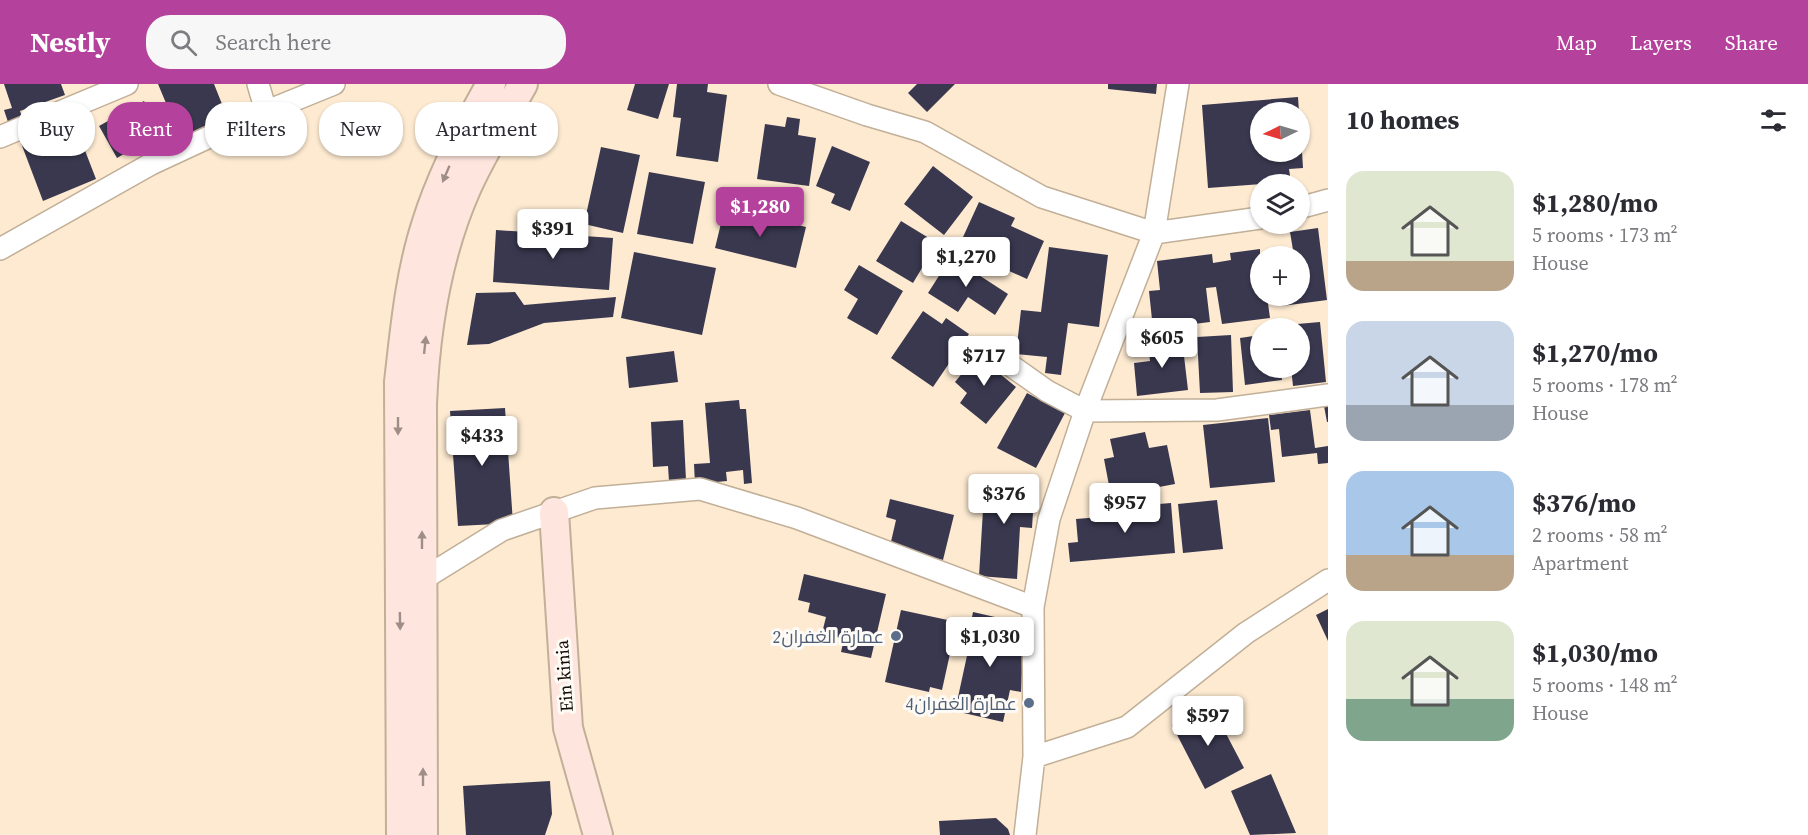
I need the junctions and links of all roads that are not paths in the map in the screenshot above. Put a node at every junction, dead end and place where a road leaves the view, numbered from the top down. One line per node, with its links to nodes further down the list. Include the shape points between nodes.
1 (127, 84): 10 (street)
2 (258, 84): 8 (street)
3 (334, 84): 9 (street)
4 (491, 84): 25 (main road, one-way to 25, via 465,132 427,223 405,327 399,382)
5 (523, 84): 21 (main road, one-way to 5, via 424,345 433,296 466,189)
6 (779, 84): 15 (street, via 925,132 1042,197)
7 (1178, 84): 15 (street)
8 (263, 102)
9 (289, 102)
10 (0, 137)
11 (205, 139): 16 (street, via 151,164)
12 (1328, 200): 13 (street)
13 (1310, 205)
14 (1250, 219): 15 (street)
15 (1154, 232): 19 (street)
16 (0, 249)
17 (996, 355): 19 (street, via 1047,391)
18 (1328, 395): 19 (street, via 1217,410)
19 (1085, 411): 23 (street, via 1049,519)
20 (554, 512): 21 (street, via 502,530); 23 (street, via 595,498 700,489 797,518); 27 (main road, Ein kinia, via 568,728)
21 (423, 579): 26 (main road, one-way to 21)
22 (1328, 580): 24 (street, via 1246,633 1127,727)
23 (1033, 607): 24 (street)
24 (1034, 757): 28 (street)
25 (401, 835)
26 (423, 835)
27 (598, 835)
28 (1025, 835)

